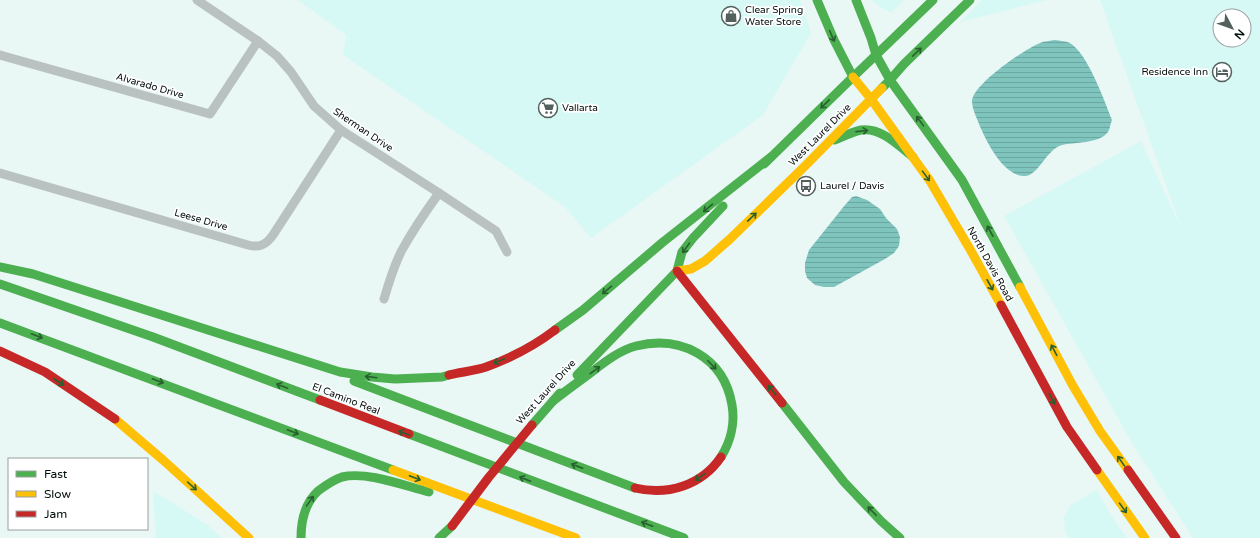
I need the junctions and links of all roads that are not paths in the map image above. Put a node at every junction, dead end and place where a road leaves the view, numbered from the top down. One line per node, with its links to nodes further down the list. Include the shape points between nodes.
1 (197, 0): 6 (street, Sherman Drive)
2 (817, 0): 9 (main road, North Davis Road, one-way to 9)
3 (856, 0): 8 (main road, North Davis Road)
4 (933, 0): 8 (main road, West Laurel Drive)
5 (970, 0): 10 (main road, West Laurel Drive, one-way to 5)
6 (258, 41): 7 (street, Alvarado Drive, via 210,114); 12 (street, Sherman Drive, via 285,64 314,106)
7 (0, 55)
8 (876, 55): 9 (main road, West Laurel Drive); 10 (main road, North Davis Road)
9 (853, 77): 11 (main road, North Davis Road); 15 (main road, West Laurel Drive, one-way to 15)
10 (890, 80): 11 (main road, West Laurel Drive); 37 (main road, North Davis Road, one-way to 10, via 1100,431 1073,386 962,180)
11 (871, 99): 13 (main road, West Laurel Drive); 14 (main road, North Davis Road)
12 (341, 130): 16 (street, Leese Drive, via 273,236 257,247); 17 (street, Sherman Drive)
13 (826, 144): 14 (main road, one-way to 14, via 867,129 883,136); 20 (main road, West Laurel Drive, one-way to 13, via 692,269 705,261)
14 (913, 157): 36 (main road, North Davis Road, one-way to 36, via 946,207 1067,427)
15 (771, 158): 20 (main road, West Laurel Drive, one-way to 20, via 693,238 682,252); 25 (main road, one-way to 25, via 583,310 540,341 513,356 485,367 442,377 395,379 340,372)
16 (0, 173)
17 (439, 193): 18 (street, Sherman Drive, via 496,231); 22 (street, via 402,249)
18 (507, 252)
19 (0, 267): 25 (main road, via 33,274)
20 (677, 271): 26 (main road, West Laurel Drive); 35 (main road, one-way to 20, via 844,482)
21 (0, 284): 34 (main road, El Camino Real, one-way to 21, via 153,338)
22 (384, 299)
23 (0, 322): 27 (main road, one-way to 27)
24 (0, 351): 29 (main road, one-way to 29, via 45,372 117,421)
25 (301, 360): 26 (main road, one-way to 25, via 621,352 635,346 670,343 701,355 725,381 734,413 733,426 719,459 702,476 681,487 648,490 629,486)
26 (553, 401): 28 (main road, West Laurel Drive, bridge, via 489,477)
27 (504, 511): 30 (main road, one-way to 27, via 303,515 312,497 333,481 356,475 369,476); 33 (main road)
28 (452, 526): 31 (main road); 32 (main road, West Laurel Drive)
29 (249, 538)
30 (300, 538)
31 (439, 538)
32 (443, 538)
33 (576, 538)
34 (684, 538)
35 (900, 538)
36 (1145, 538)
37 (1176, 538)

